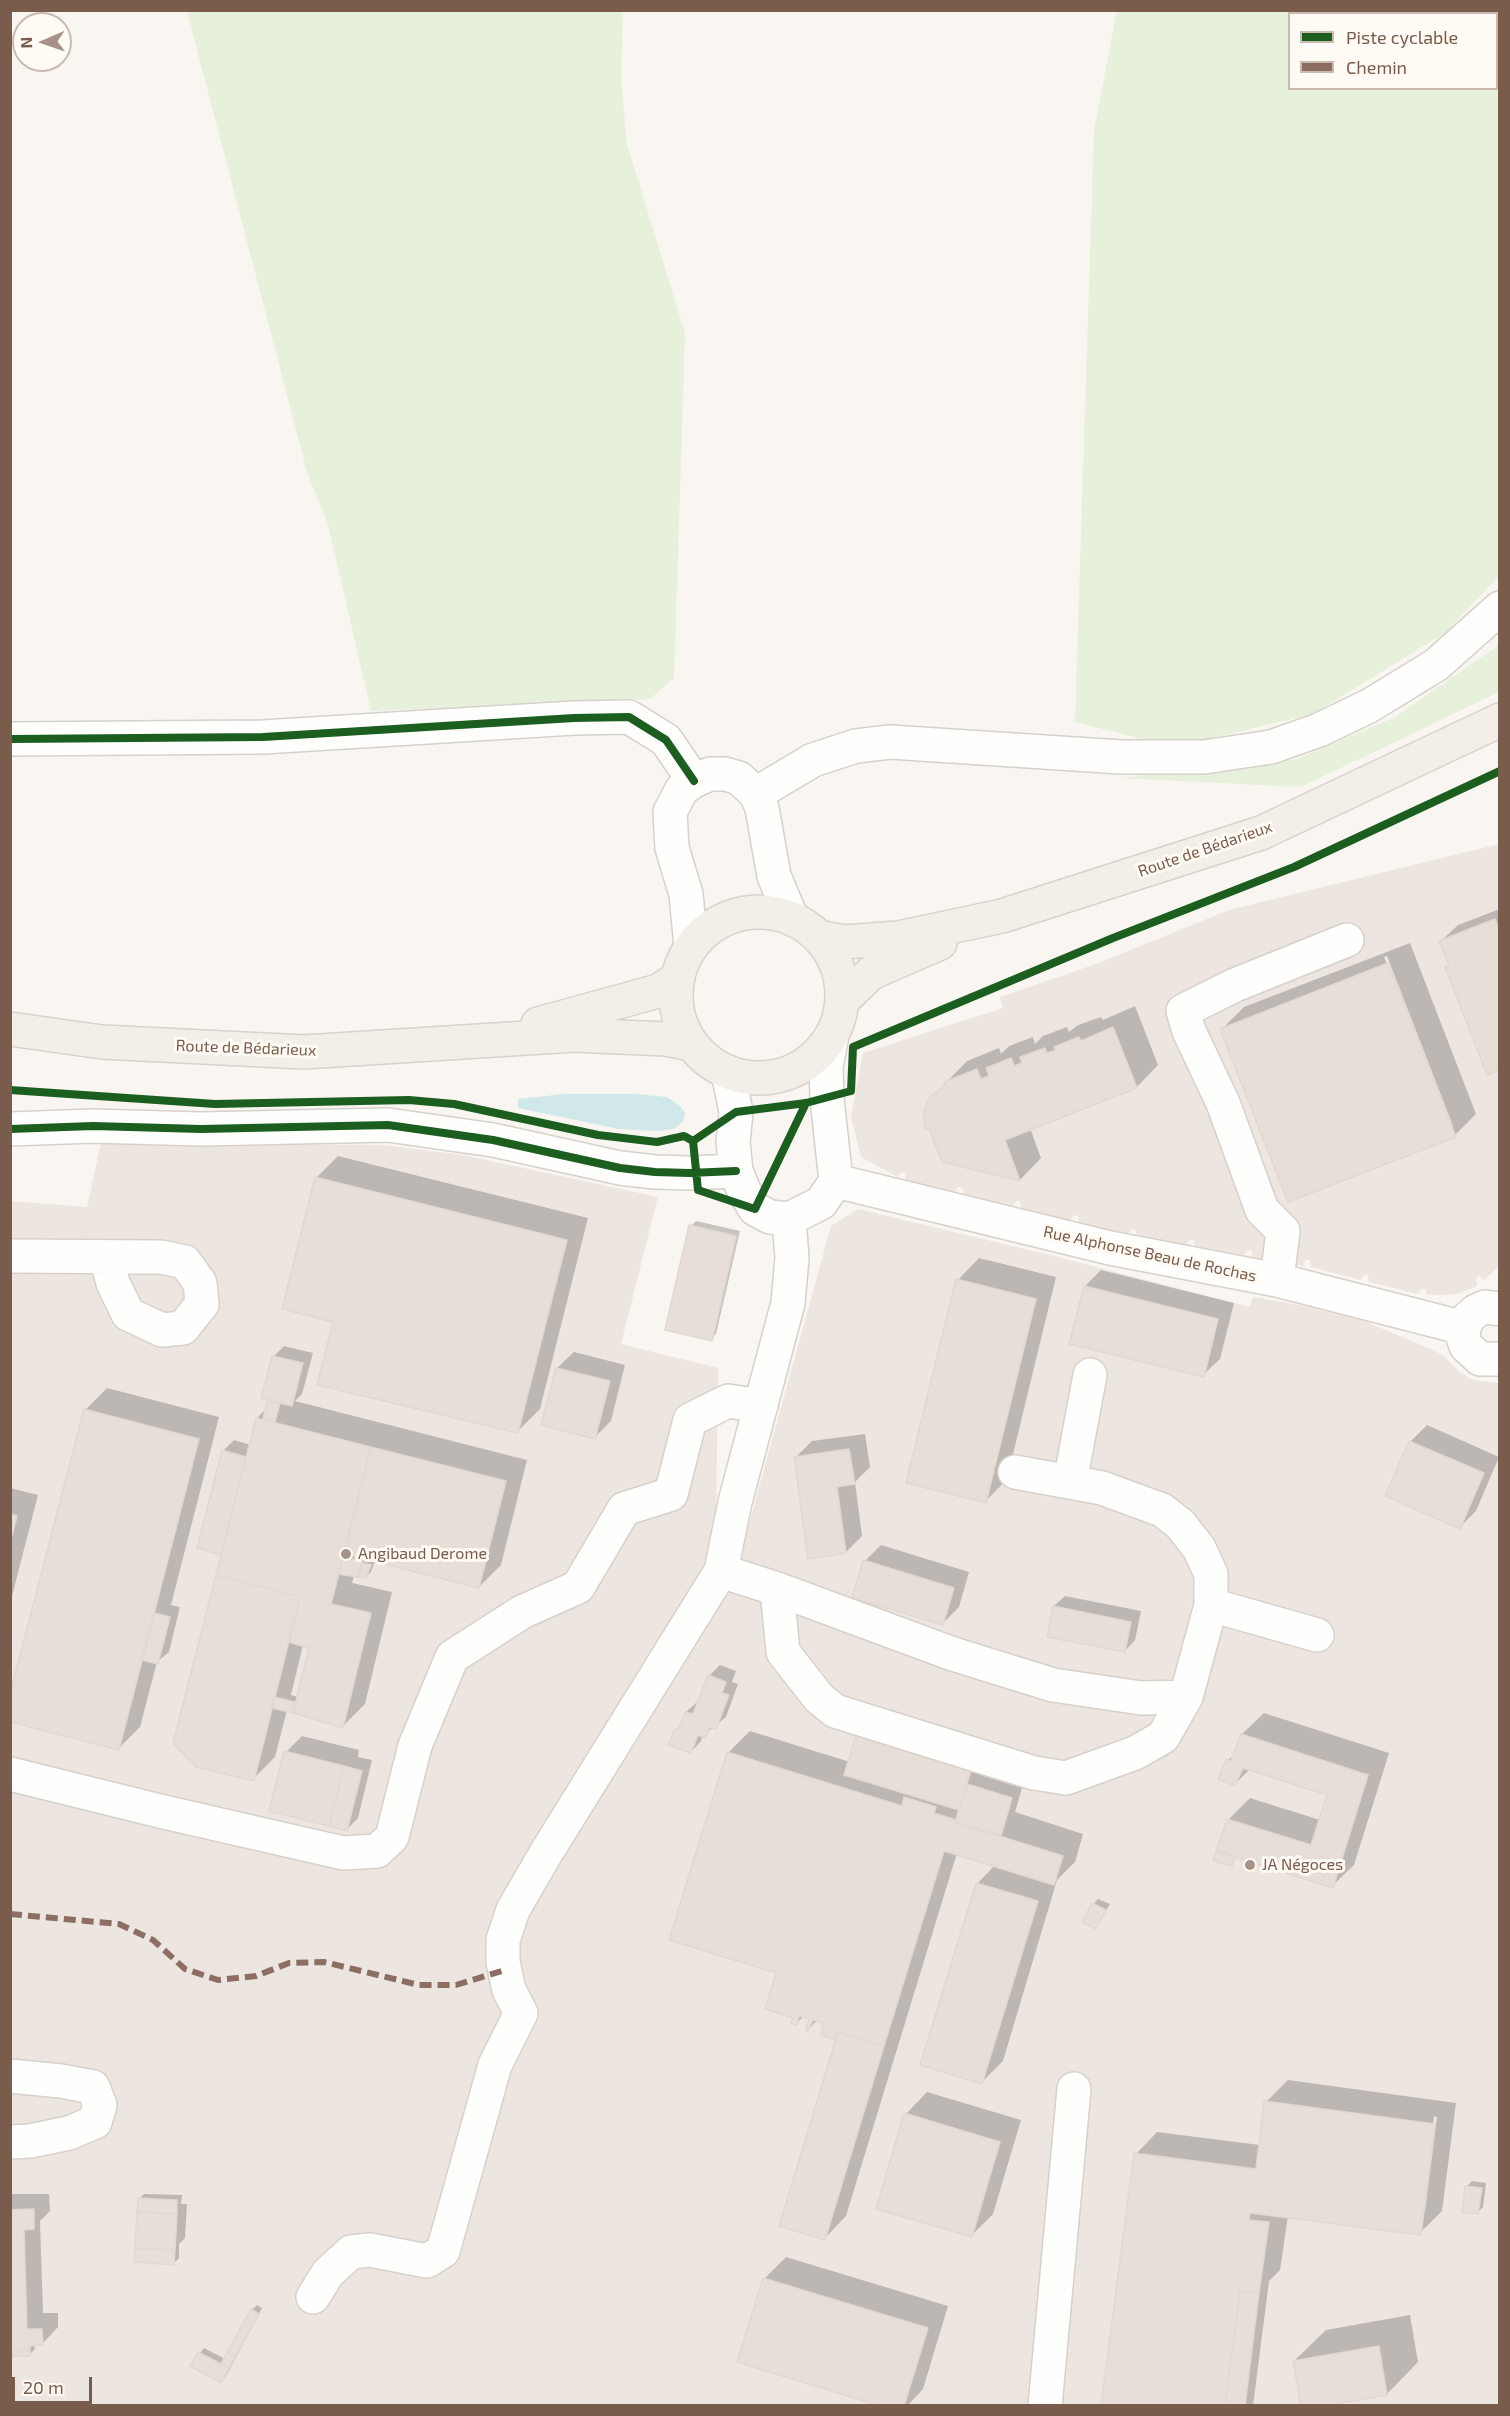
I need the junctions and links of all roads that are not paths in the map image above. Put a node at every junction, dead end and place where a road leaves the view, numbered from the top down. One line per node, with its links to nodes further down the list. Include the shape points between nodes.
1 (1500, 608): 5 (street, via 1436,665 1369,706 1271,747 1204,757 1121,757 890,742 856,746 813,760)
2 (1500, 720): 6 (main road, Route de Bédarieux, via 1261,833)
3 (10, 739): 4 (street, via 263,737 629,717 666,740)
4 (694, 781): 5 (street, via 710,774 725,774 739,778); 9 (street, via 675,799 669,828 686,894)
5 (756, 794): 7 (street, via 767,829 774,876)
6 (1002, 916): 7 (main road, Route de Bédarieux, via 898,938 844,942); 11 (main road, Route de Bédarieux, via 871,973)
7 (805, 928): 9 (main road, via 770,913 747,913 706,931); 11 (main road, via 832,956 840,978)
8 (1347, 940): 23 (street, via 1235,985 1183,1011 1223,1103 1262,1210 1283,1231)
9 (691, 947): 10 (main road)
10 (678, 978): 14 (main road, Route de Bédarieux, via 658,991); 15 (main road, via 676,1001 681,1024)
11 (842, 1001): 13 (main road)
12 (10, 1029): 14 (main road, Route de Bédarieux, via 102,1042 304,1052)
13 (832, 1035): 16 (main road, via 818,1054 798,1069 767,1078); 19 (street, via 826,1067)
14 (481, 1040): 15 (main road, Route de Bédarieux, via 574,1035 666,1039)
15 (692, 1044): 16 (main road, via 708,1061)
16 (728, 1072): 18 (street, via 736,1112)
17 (10, 1129): 18 (street, via 388,1125 493,1140 643,1171)
18 (736, 1171): 20 (street, via 755,1209 770,1217)
19 (836, 1181): 20 (street, via 821,1203); 23 (street, Rue Alphonse Beau de Rochas, via 1110,1248)
20 (789, 1219): 28 (street, via 792,1258 788,1303)
21 (10, 1256): 22 (street)
22 (106, 1257)
23 (1277, 1280): 25 (street, Rue Alphonse Beau de Rochas)
24 (1500, 1309): 25 (street, via 1485,1307 1476,1311)
25 (1464, 1328): 26 (street, via 1466,1346 1472,1354 1480,1359)
26 (1500, 1359)
27 (1090, 1375): 30 (street)
28 (761, 1406): 31 (street); 36 (street, via 728,1401 690,1420 670,1494 624,1509 578,1587 522,1612 452,1657 415,1746 392,1837 377,1851 343,1852)
29 (1015, 1472): 30 (street)
30 (1070, 1482): 33 (street, via 1102,1488 1162,1510 1180,1524 1199,1548 1211,1574)
31 (721, 1571): 32 (street); 40 (street, via 513,1910 504,1940 503,1962 509,1990 521,2013 495,2065 444,2251 427,2260 370,2250 351,2252 328,2273)
32 (777, 1588): 35 (street, via 952,1654 1053,1685 1141,1698); 35 (street, via 783,1652 819,1698 835,1711 1034,1773 1066,1778 1135,1753 1163,1737)
33 (1211, 1605): 34 (street); 35 (street)
34 (1317, 1635)
35 (1186, 1697)
36 (10, 1774)
37 (10, 2076): 39 (street, via 93,2087 100,2105 95,2122 69,2133)
38 (1074, 2089): 41 (street)
39 (10, 2142)
40 (313, 2297)
41 (1045, 2406)

